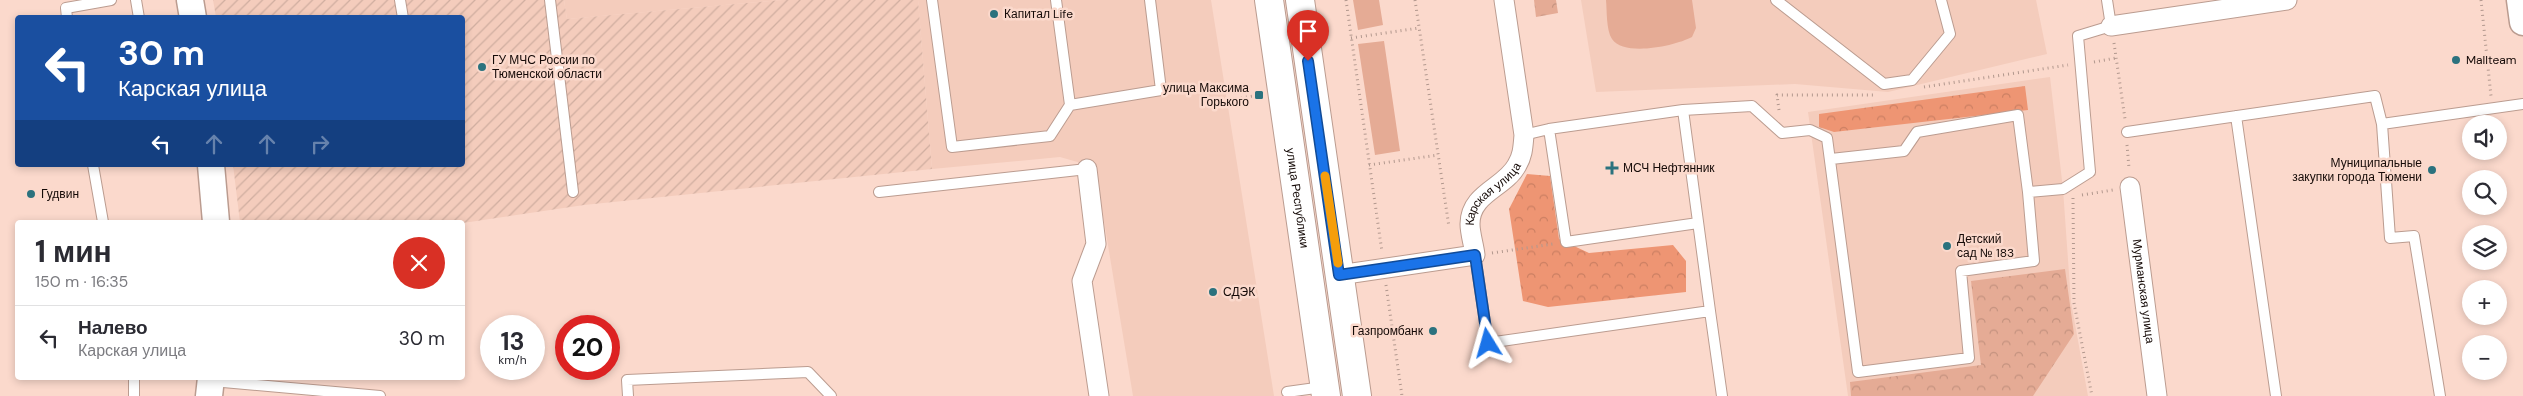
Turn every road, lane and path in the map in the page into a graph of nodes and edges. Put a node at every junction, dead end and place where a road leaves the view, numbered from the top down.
1 (111, 0) edge
2 (136, 0) edge
3 (190, 0) edge
4 (400, 0) edge
5 (550, 0) edge
6 (932, 0) edge
7 (1056, 0) edge
8 (1150, 0) edge
9 (1269, 0) edge
10 (1300, 0) edge
11 (1346, 0) edge
12 (1415, 0) edge
13 (1504, 0) edge
14 (1776, 0) edge
15 (1941, 0) edge
16 (2107, 0) edge
17 (2481, 0) edge
18 (2520, 0) edge
19 (2271, 1) edge
20 (67, 15) edge
21 (138, 15) edge
22 (192, 15) edge
23 (402, 15) edge
24 (2523, 22) edge
25 (2111, 26) junction
26 (1419, 28) junction
27 (1351, 38) junction
28 (2116, 58) junction
29 (2080, 64) junction
30 (1917, 88) dead end
31 (1259, 95) dead end
32 (1777, 95) dead end
33 (1879, 95) dead end
34 (1240, 98) dead end
35 (2523, 104) edge
36 (1070, 105) junction
37 (2493, 109) junction
38 (1683, 110) junction
39 (2236, 116) junction
40 (2382, 124) junction
41 (1549, 129) junction
42 (2127, 132) junction
43 (1524, 135) junction
44 (1438, 155) junction
45 (1831, 159) junction
46 (1369, 165) junction
47 (93, 167) edge
48 (211, 167) edge
49 (1087, 169) joint
50 (2130, 187) junction
51 (573, 192) dead end
52 (879, 192) dead end
53 (2028, 192) junction
54 (103, 220) edge
55 (216, 220) edge
56 (1698, 223) junction
57 (1450, 232) dead end
58 (1566, 242) junction
59 (1475, 255) junction
60 (1384, 269) junction
61 (1339, 275) junction
62 (1710, 311) junction
63 (134, 380) edge
64 (210, 385) edge
65 (1325, 391) edge
66 (1287, 392) dead end
67 (134, 396) edge
68 (380, 396) edge
69 (628, 396) edge
70 (831, 396) edge
71 (1099, 396) edge
72 (1357, 396) edge
73 (1402, 396) edge
74 (1722, 396) edge
75 (2092, 396) edge
76 (2157, 396) edge
77 (2276, 396) edge
78 (2440, 396) edge

1 - 20 lane
2 - 21 lane
3 - 22 street
4 - 23 lane
5 - 51 lane
6 - 36 lane
7 - 36 lane
8 - 36 lane
9 - 65 main road, улица Республики
10 - 61 main road
11 - 27 path
12 - 26 path
13 - 43 street, Карская улица
14 - 15 lane
16 - 25 lane
17 - 37 path
18 - 24 street
19 - 25 street
25 - 28 path
25 - 29 lane
26 - 27 path
26 - 44 path
27 - 46 path
28 - 29 path
28 - 42 path
29 - 30 path
29 - 53 lane
31 - 34 path
32 - 33 path
35 - 37 lane
37 - 40 lane
38 - 41 lane
38 - 45 lane
38 - 56 lane
39 - 40 lane
39 - 42 lane
39 - 77 lane
40 - 78 lane
41 - 43 lane
41 - 58 lane
42 - 50 path
43 - 59 street, Карская улица
44 - 46 path
44 - 57 path
45 - 53 lane
45 - 53 lane
46 - 60 path
47 - 54 lane
48 - 55 street
49 - 52 lane
49 - 71 street
50 - 75 path
50 - 76 street, Мурманская улица
56 - 58 lane
56 - 62 lane
58 - 59 path
59 - 60 street
59 - 62 lane
60 - 61 street
60 - 73 path
61 - 72 main road
62 - 74 lane
63 - 67 lane
64 - 68 lane
65 - 66 lane
69 - 70 lane

